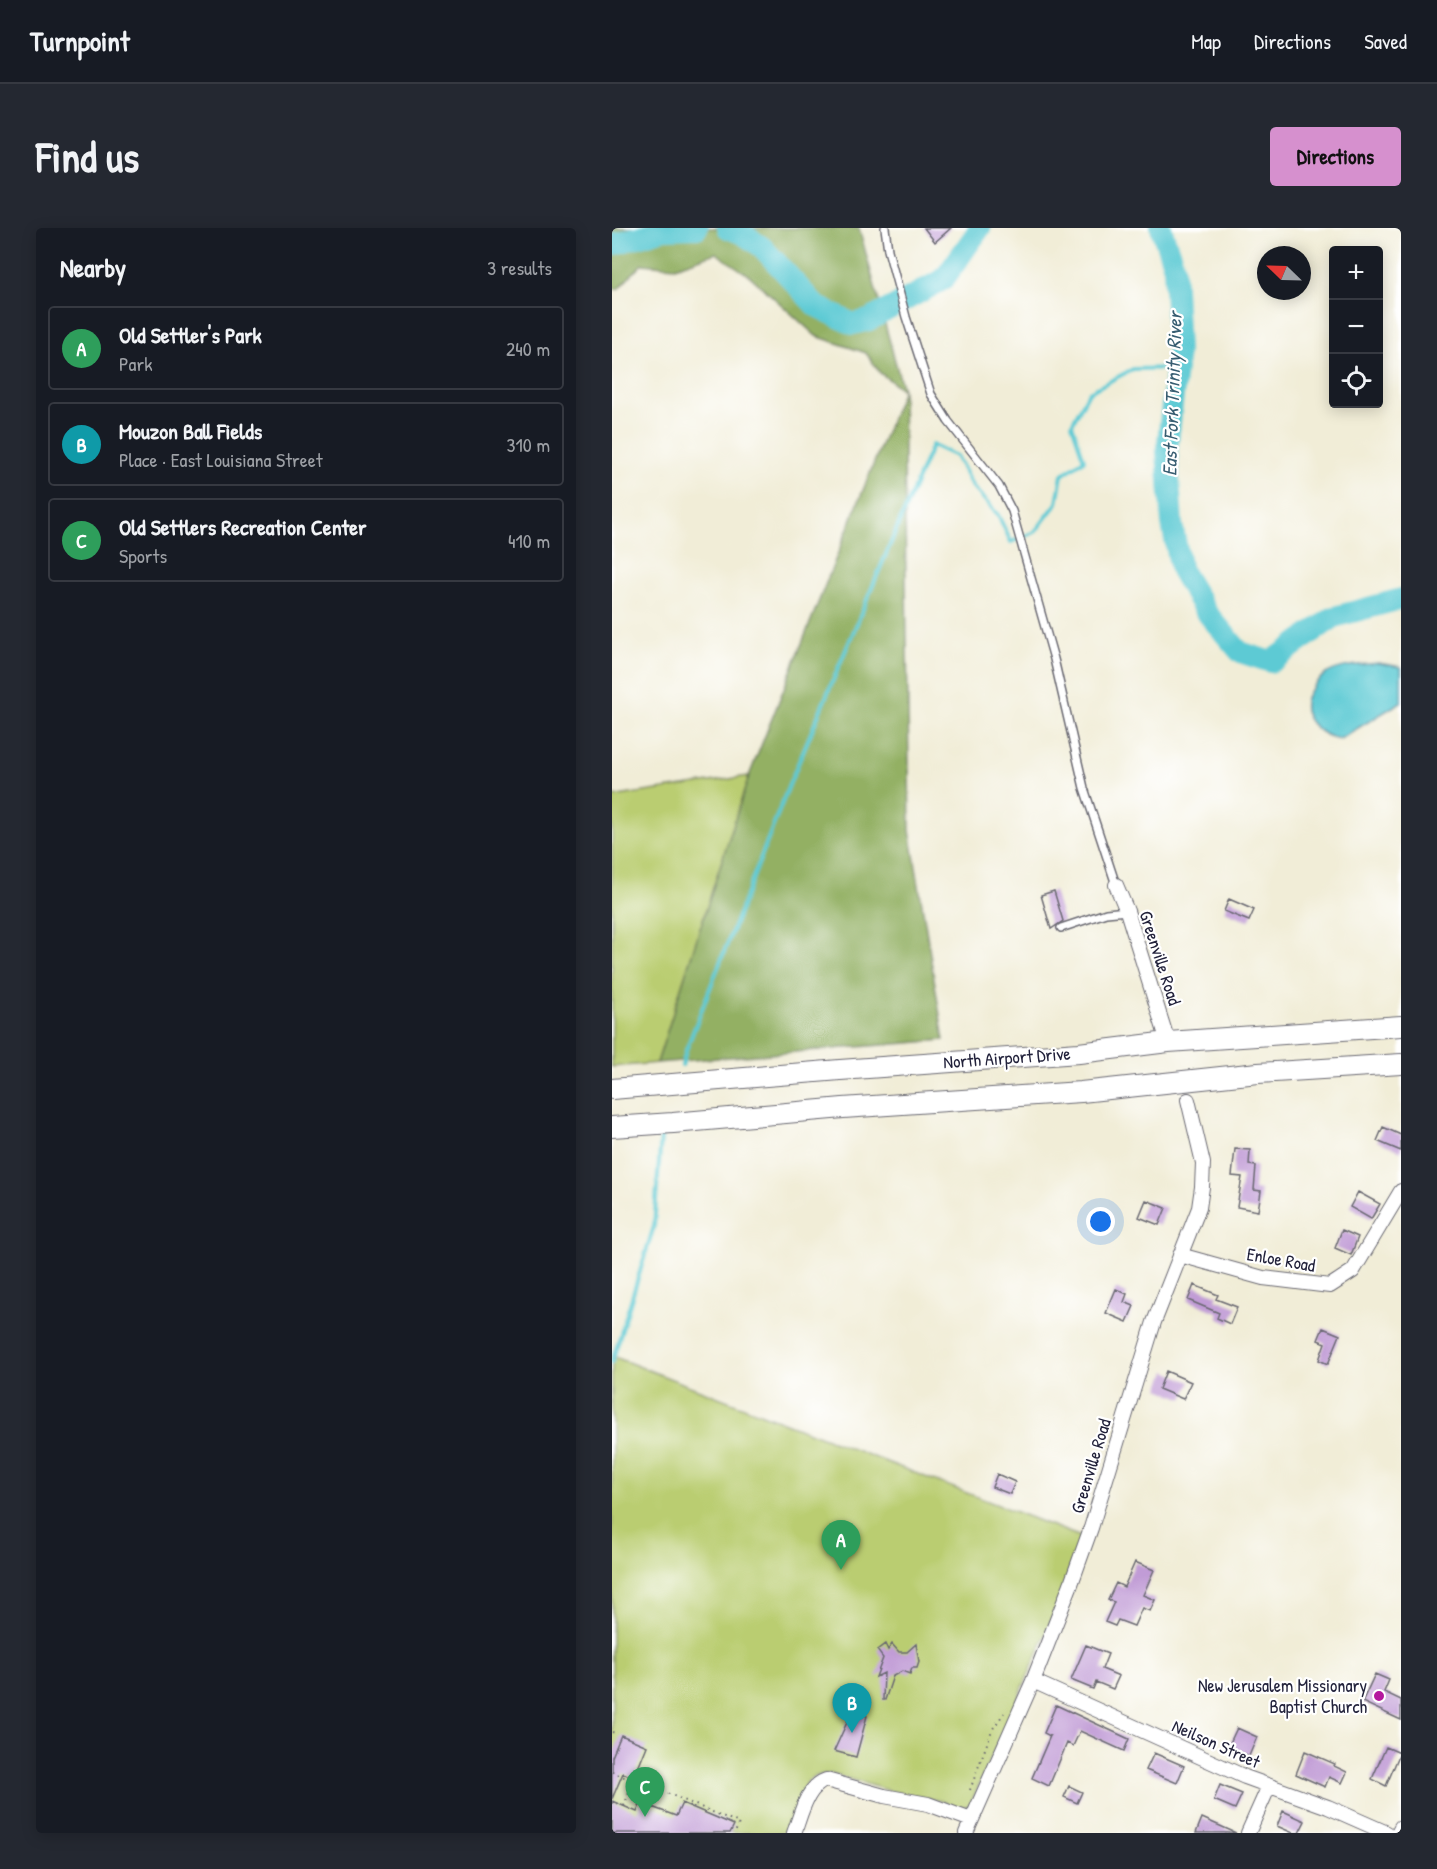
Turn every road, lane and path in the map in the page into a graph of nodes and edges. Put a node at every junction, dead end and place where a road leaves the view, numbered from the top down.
1 (885, 228) edge
2 (1116, 885) joint
3 (1127, 911) junction
4 (1061, 928) dead end
5 (1401, 1026) edge
6 (1168, 1042) junction
7 (1401, 1064) edge
8 (612, 1089) edge
9 (1188, 1100) dead end
10 (612, 1127) edge
11 (1401, 1191) edge
12 (1180, 1255) junction
13 (1033, 1681) junction
14 (1006, 1710) dead end
15 (612, 1772) edge
16 (1269, 1786) junction
17 (630, 1790) junction
18 (968, 1797) dead end
19 (624, 1806) dead end
20 (968, 1827) edge
21 (1401, 1827) edge
22 (735, 1833) edge
23 (794, 1833) edge
24 (1248, 1833) edge
25 (1387, 1833) edge
26 (1398, 1833) edge

1 - 2 lane
2 - 3 street, Greenville Road
3 - 4 lane
3 - 6 street, Greenville Road
5 - 6 main road, North Airport Drive
6 - 8 main road, North Airport Drive
7 - 10 main road
9 - 12 street, Greenville Road
11 - 12 street, Enloe Road
12 - 13 street, Greenville Road
13 - 16 street, Neilson Street
13 - 20 street, Greenville Road
14 - 18 path
15 - 17 path
16 - 24 street
16 - 25 street, Neilson Street
17 - 19 path
17 - 22 path
20 - 23 street
21 - 26 street

